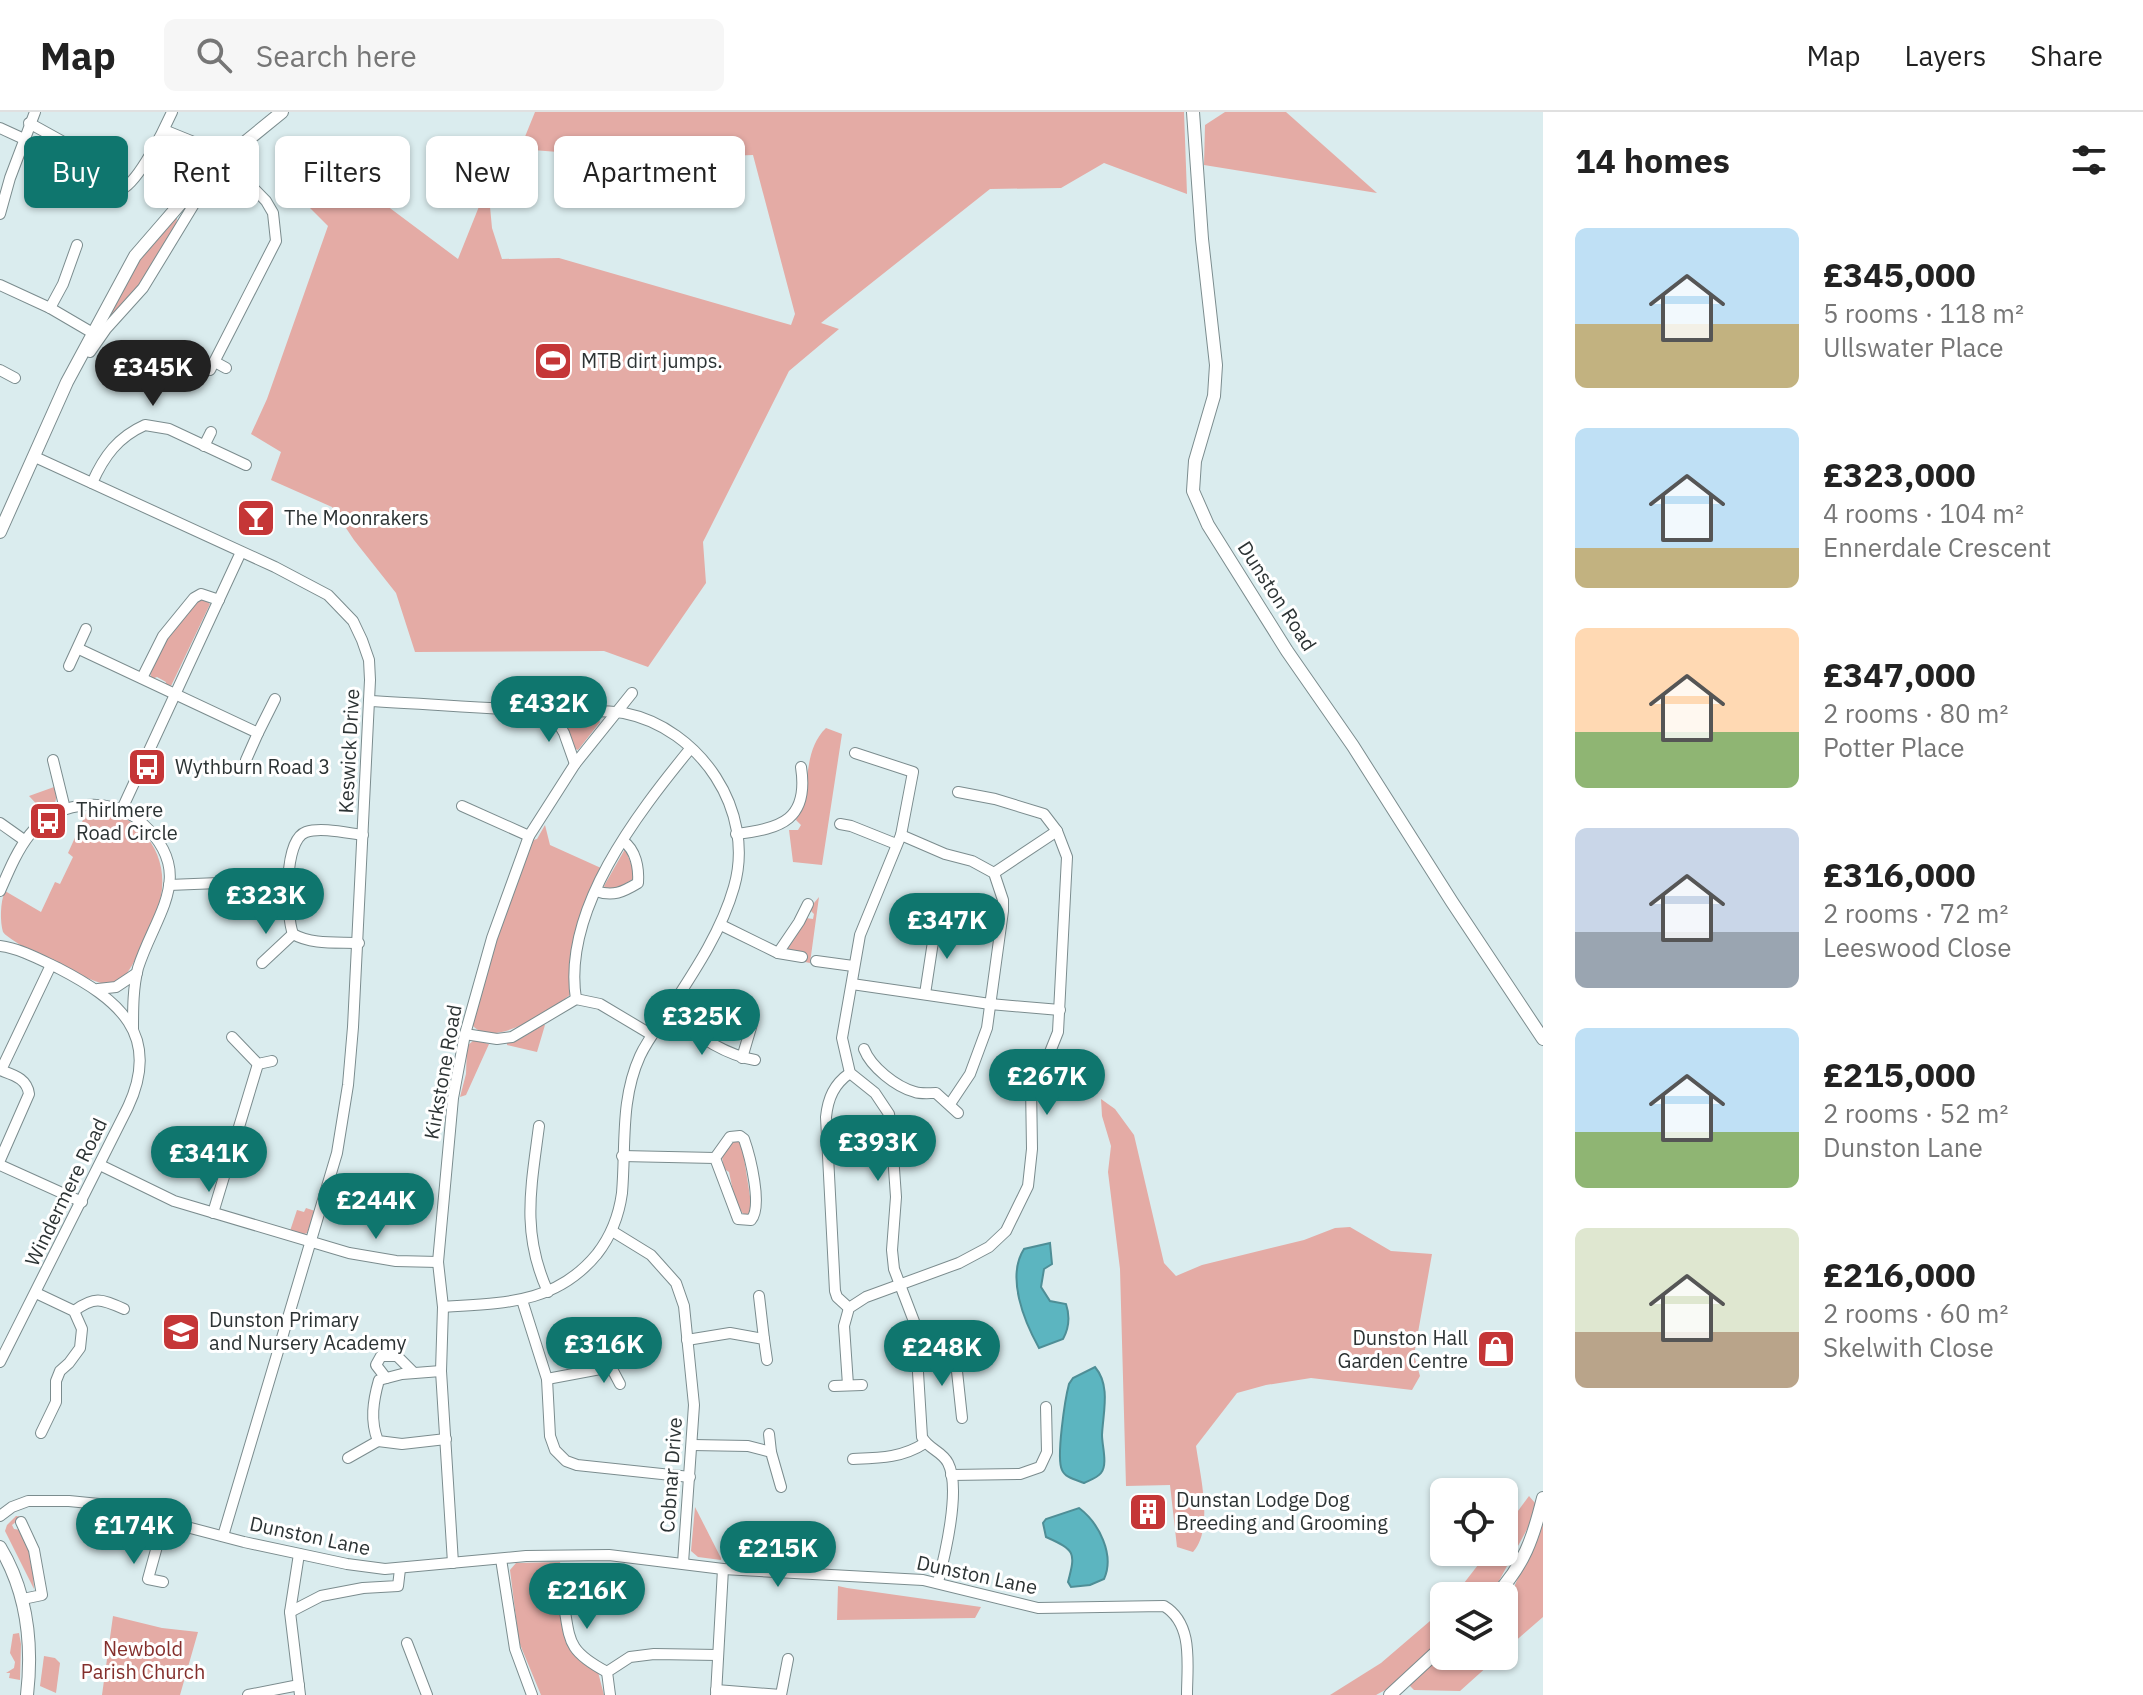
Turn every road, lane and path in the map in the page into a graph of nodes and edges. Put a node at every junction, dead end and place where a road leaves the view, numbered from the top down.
1 (35, 112) edge
2 (172, 112) edge
3 (282, 112) edge
4 (1193, 112) edge
5 (29, 123) junction
6 (0, 128) edge
7 (164, 130) junction
8 (25, 136) edge
9 (46, 136) edge
10 (179, 136) edge
11 (252, 136) edge
12 (24, 139) joint
13 (128, 184) edge
14 (259, 194) edge
15 (1, 208) edge
16 (176, 208) edge
17 (192, 208) edge
18 (77, 245) dead end
19 (0, 285) edge
20 (50, 308) junction
21 (91, 332) junction
22 (90, 352) dead end
23 (226, 368) dead end
24 (0, 370) edge
25 (15, 378) dead end
26 (211, 432) dead end
27 (204, 446) junction
28 (35, 457) junction
29 (246, 465) dead end
30 (92, 483) junction
31 (4, 516) edge
32 (0, 532) edge
33 (241, 552) junction
34 (219, 600) junction
35 (86, 629) dead end
36 (79, 649) junction
37 (69, 666) dead end
38 (142, 678) junction
39 (632, 693) dead end
40 (175, 694) junction
41 (275, 699) dead end
42 (369, 701) junction
43 (551, 711) junction
44 (615, 712) junction
45 (258, 733) junction
46 (690, 749) junction
47 (855, 753) dead end
48 (53, 760) dead end
49 (246, 760) dead end
50 (575, 764) junction
51 (801, 767) dead end
52 (958, 792) dead end
53 (462, 806) dead end
54 (65, 809) junction
55 (122, 809) junction
56 (0, 823) edge
57 (840, 824) dead end
58 (1057, 831) junction
59 (736, 834) junction
60 (363, 835) junction
61 (529, 836) junction
62 (24, 840) junction
63 (898, 840) junction
64 (623, 841) junction
65 (994, 873) junction
66 (290, 880) junction
67 (169, 885) junction
68 (0, 891) edge
69 (596, 891) junction
70 (808, 904) dead end
71 (936, 922) dead end
72 (721, 925) junction
73 (0, 933) edge
74 (293, 934) junction
75 (359, 943) junction
76 (4, 946) edge
77 (778, 953) junction
78 (802, 957) dead end
79 (816, 961) dead end
80 (262, 963) dead end
81 (51, 965) junction
82 (853, 966) junction
83 (137, 973) junction
84 (852, 984) junction
85 (98, 989) junction
86 (925, 994) junction
87 (576, 999) junction
88 (990, 1004) junction
89 (1060, 1010) junction
90 (667, 1013) junction
91 (752, 1024) dead end
92 (133, 1031) junction
93 (465, 1034) junction
94 (652, 1035) junction
95 (232, 1037) dead end
96 (1543, 1039) edge
97 (864, 1049) dead end
98 (742, 1058) junction
99 (755, 1060) dead end
100 (272, 1061) dead end
101 (258, 1064) junction
102 (1, 1070) edge
103 (850, 1073) junction
104 (950, 1104) junction
105 (958, 1113) dead end
106 (539, 1126) dead end
107 (622, 1156) junction
108 (715, 1158) junction
109 (0, 1162) edge
110 (100, 1165) junction
111 (534, 1165) junction
112 (546, 1166) dead end
113 (82, 1202) junction
114 (213, 1213) junction
115 (612, 1231) junction
116 (311, 1241) junction
117 (438, 1262) junction
118 (899, 1285) junction
119 (548, 1292) junction
120 (36, 1293) junction
121 (759, 1296) dead end
122 (522, 1300) junction
123 (120, 1304) dead end
124 (443, 1307) junction
125 (849, 1308) junction
126 (74, 1311) junction
127 (764, 1339) junction
128 (687, 1340) junction
129 (617, 1343) dead end
130 (1, 1356) edge
131 (767, 1360) dead end
132 (918, 1363) junction
133 (611, 1367) junction
134 (441, 1371) junction
135 (414, 1373) junction
136 (386, 1378) junction
137 (547, 1379) junction
138 (620, 1384) dead end
139 (848, 1385) junction
140 (862, 1385) dead end
141 (834, 1386) dead end
142 (1042, 1414) dead end
143 (962, 1418) dead end
144 (41, 1433) dead end
145 (769, 1434) dead end
146 (446, 1439) junction
147 (378, 1441) junction
148 (925, 1443) junction
149 (693, 1445) junction
150 (771, 1452) junction
151 (348, 1458) dead end
152 (853, 1459) dead end
153 (951, 1475) junction
154 (690, 1477) junction
155 (781, 1487) dead end
156 (1543, 1498) edge
157 (0, 1516) edge
158 (164, 1521) junction
159 (21, 1522) dead end
160 (223, 1536) junction
161 (0, 1547) edge
162 (299, 1554) junction
163 (501, 1559) junction
164 (453, 1563) junction
165 (683, 1563) junction
166 (400, 1569) junction
167 (723, 1569) junction
168 (163, 1582) dead end
169 (938, 1582) junction
170 (1508, 1582) edge
171 (562, 1595) dead end
172 (23, 1599) junction
173 (290, 1612) junction
174 (407, 1643) dead end
175 (718, 1655) junction
176 (788, 1659) dead end
177 (1430, 1659) edge
178 (607, 1672) junction
179 (300, 1690) edge
180 (716, 1693) edge
181 (1397, 1693) edge
182 (27, 1695) edge
183 (248, 1695) edge
184 (427, 1695) edge
185 (532, 1695) edge
186 (610, 1695) edge
187 (781, 1695) edge
188 (1187, 1695) edge

1 - 5 street
2 - 7 street
3 - 11 main road
4 - 96 main road, Dunston Road
5 - 8 street
5 - 9 street
6 - 12 street
7 - 10 street
7 - 13 street
12 - 15 street
14 - 23 street
16 - 21 main road
17 - 22 street
18 - 20 street
19 - 20 street
20 - 21 street
21 - 28 main road
24 - 25 street
26 - 27 street
27 - 29 street
27 - 30 street
28 - 30 street, Keswick Drive
28 - 31 main road
30 - 33 street, Keswick Drive
31 - 32 main road
33 - 34 street
33 - 42 street, Keswick Drive
34 - 38 street
34 - 40 street
35 - 36 street
36 - 37 street
36 - 38 street
38 - 40 street
39 - 44 street, Kirkstone Road
40 - 45 street
40 - 55 street
41 - 45 street
42 - 43 street
42 - 60 street, Keswick Drive
43 - 44 street
43 - 50 street
44 - 46 street
44 - 50 street, Kirkstone Road
45 - 49 street
46 - 59 street
46 - 64 street
47 - 63 street
48 - 54 street
50 - 61 street, Kirkstone Road
51 - 59 street
52 - 58 street
53 - 61 street
54 - 55 street
54 - 62 street
55 - 67 street, Windermere Road
56 - 62 street
57 - 63 street
58 - 65 street
58 - 89 street
59 - 72 street
60 - 66 street
60 - 75 street, Keswick Drive
61 - 93 street, Kirkstone Road
62 - 68 street
63 - 65 street
63 - 82 street
64 - 69 street
64 - 69 street
65 - 88 street
66 - 67 street
66 - 74 street
67 - 83 street, Windermere Road
69 - 87 street
70 - 77 street
71 - 86 street
72 - 77 street
72 - 90 street
73 - 76 street
74 - 75 street
74 - 80 street
75 - 116 street, Keswick Drive
76 - 81 street, Windermere Road
77 - 78 street
79 - 82 street
81 - 85 street, Windermere Road
81 - 102 street
82 - 84 street
83 - 85 street
83 - 92 street, Windermere Road
84 - 86 street
84 - 103 street
85 - 92 street, Windermere Road
86 - 88 street
87 - 93 street
87 - 94 street
88 - 89 street
88 - 104 street
89 - 118 street
90 - 94 street
90 - 98 street
91 - 98 street
92 - 110 street, Windermere Road
93 - 117 street, Kirkstone Road
94 - 107 street
95 - 101 street
97 - 104 street
98 - 99 street
100 - 101 street
101 - 114 street
102 - 109 street
103 - 118 street
103 - 125 street
104 - 105 street
106 - 111 street
107 - 108 street
107 - 115 street
108 - 108 street
109 - 113 street
110 - 113 street, Windermere Road
110 - 114 street
111 - 112 street
111 - 119 street
113 - 120 street, Windermere Road
114 - 116 street
115 - 119 street
115 - 128 street, Cobnar Drive
116 - 117 street
116 - 160 street, Keswick Drive
117 - 124 street, Kirkstone Road
118 - 125 street
118 - 132 street
119 - 122 street
120 - 126 street
120 - 130 street, Windermere Road
121 - 127 street
122 - 124 street
122 - 137 street
123 - 126 street
124 - 134 street, Kirkstone Road
125 - 139 street
126 - 144 street
127 - 128 street
127 - 131 street
128 - 149 street, Cobnar Drive
129 - 133 street
132 - 143 street
132 - 148 street
133 - 137 street
133 - 138 street
134 - 135 street
134 - 146 street, Kirkstone Road
135 - 136 street
135 - 136 street
136 - 147 street
137 - 154 street
139 - 140 street
139 - 141 street
142 - 153 street
145 - 150 street
146 - 147 street
146 - 164 street, Kirkstone Road
147 - 151 street
148 - 152 street
148 - 153 street
149 - 150 street
149 - 154 street, Cobnar Drive
150 - 155 street
153 - 169 street
154 - 165 street, Cobnar Drive
156 - 170 main road
157 - 158 street, Dunston Lane
158 - 160 street, Dunston Lane
158 - 168 street
159 - 172 street
160 - 162 street, Dunston Lane
161 - 172 main road
162 - 166 street, Dunston Lane
162 - 173 street
163 - 164 street, Dunston Lane
163 - 165 street, Dunston Lane
163 - 185 street
164 - 166 street, Dunston Lane
165 - 167 street, Dunston Lane
166 - 173 street
167 - 169 street, Dunston Lane
167 - 175 street
169 - 188 street, Dunston Lane
171 - 178 street
172 - 182 main road
173 - 179 street
174 - 184 street
175 - 178 street
175 - 180 street
176 - 187 street
177 - 181 main road
178 - 186 street
179 - 183 street
180 - 187 street

